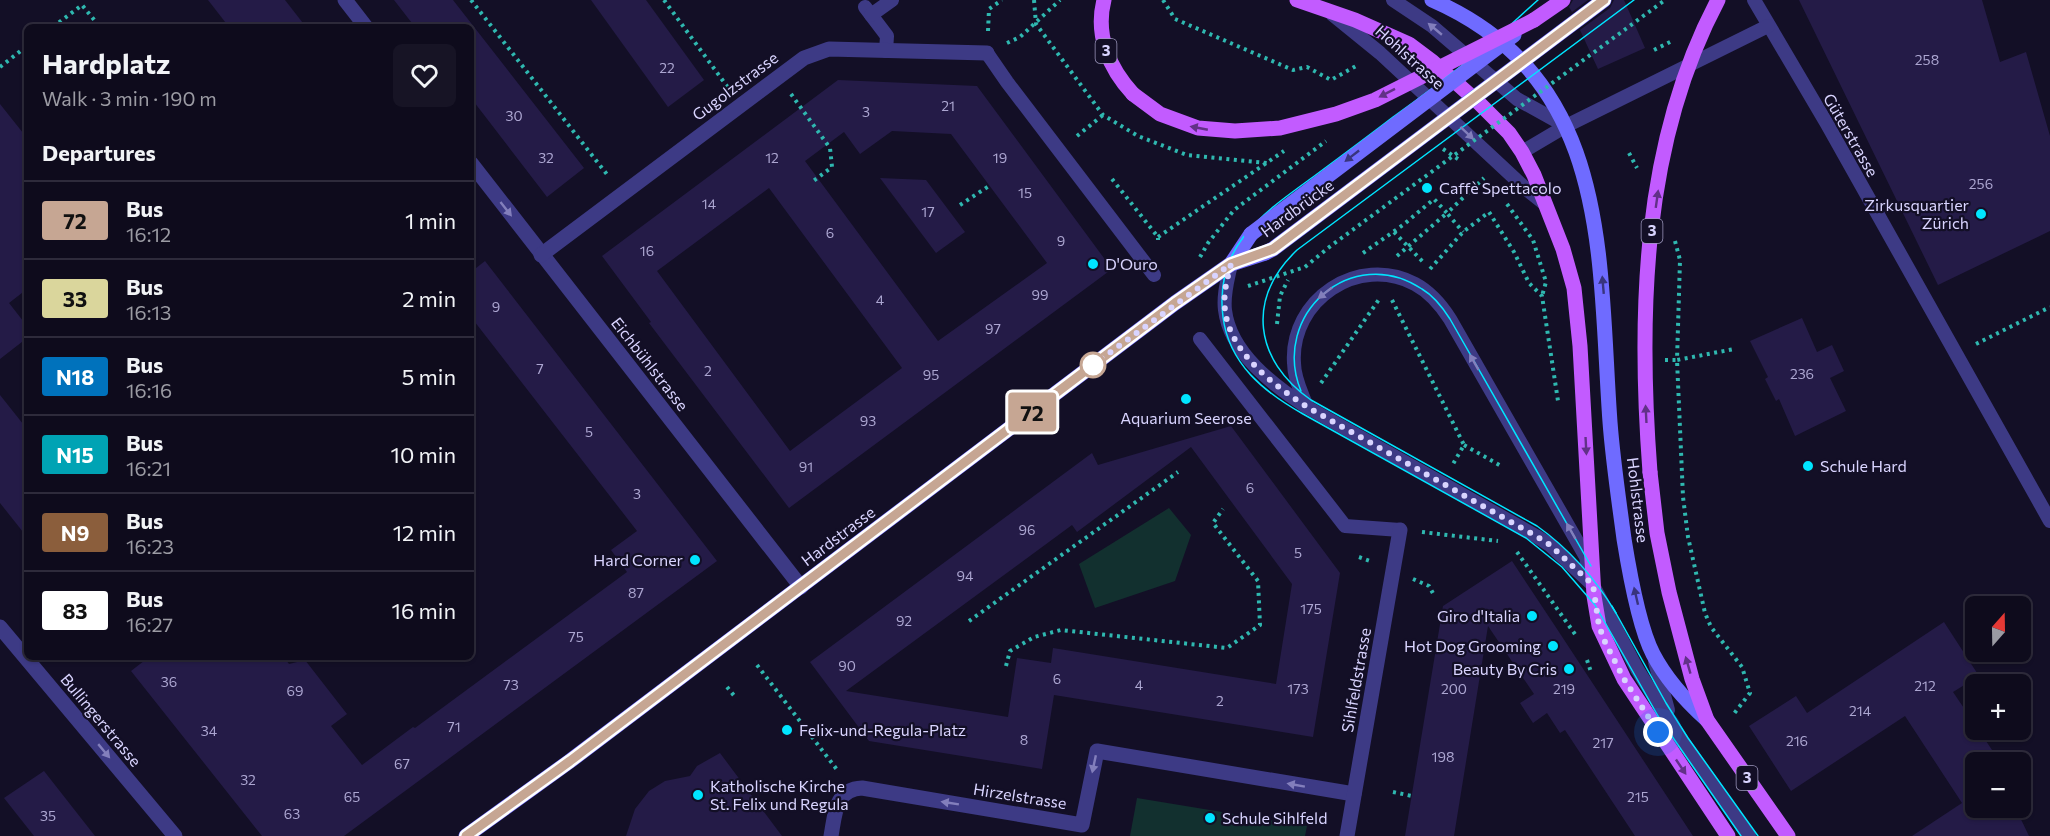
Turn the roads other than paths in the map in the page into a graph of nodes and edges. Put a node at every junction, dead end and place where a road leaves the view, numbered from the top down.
1 (345, 0) edge
2 (892, 0) edge
3 (1104, 0) edge
4 (1297, 0) edge
5 (1393, 0) edge
6 (1432, 0) edge
7 (1563, 0) edge
8 (1604, 0) edge
9 (1718, 0) edge
10 (1754, 0) edge
11 (1328, 11) junction
12 (1534, 20) junction
13 (364, 24) edge
14 (1768, 26) junction
15 (886, 51) junction
16 (987, 52) joint
17 (1566, 126) junction
18 (1522, 152) junction
19 (474, 167) edge
20 (1545, 204) junction
21 (542, 255) junction
22 (1231, 264) junction
23 (1154, 275) road end
24 (1200, 339) dead end
25 (1307, 407) junction
26 (2050, 521) edge
27 (1400, 530) joint
28 (1593, 585) junction
29 (801, 587) junction
30 (0, 627) edge
31 (1652, 653) junction
32 (24, 655) edge
33 (28, 660) edge
34 (1707, 720) junction
35 (1672, 726) junction
36 (1354, 794) junction
37 (175, 836) edge
38 (466, 836) edge
39 (831, 836) edge
40 (1347, 836) edge
41 (1728, 836) edge
42 (1749, 836) edge
43 (1788, 836) edge

1 - 13 street
2 - 15 lane
12 -> 3 main road, Hardbrücke / 3, bridge
4 - 11 main road, Hohlstrasse
17 -> 5 lane, Hohlstrasse
6 - 17 main road, Hohlstrasse
7 - 12 main road, Hardbrücke / 3
8 - 22 main road, Hardbrücke, bridge
34 -> 9 main road, 3, bridge
10 - 14 lane, Güterstrasse
11 - 18 main road, Hohlstrasse
11 -> 20 lane, Hohlstrasse
12 -> 22 main road, Hardbrücke, bridge
14 - 17 lane
14 - 26 lane, Güterstrasse
15 - 16 street, Gugolzstrasse
15 - 21 street, Gugolzstrasse
16 - 23 lane
17 - 18 lane
31 -> 17 main road, Hohlstrasse
18 - 20 main road, Hohlstrasse
19 -> 21 street, Eichbühlstrasse
20 -> 28 main road, Hohlstrasse
21 - 29 street, Eichbühlstrasse
22 - 25 lane
22 - 29 main road, Hardstrasse
24 - 27 lane
25 - 28 lane
28 -> 25 lane
27 - 36 street, Sihlfeldstrasse
28 - 35 lane, Hohlstrasse
28 -> 41 main road, Hohlstrasse
29 - 38 main road, Hardstrasse
30 -> 32 street, Bullingerstrasse
31 - 34 main road, Hohlstrasse
31 - 35 lane
33 -> 37 street, Bullingerstrasse
34 - 43 main road, Hohlstrasse / 3
35 - 42 lane, Hohlstrasse
36 -> 39 street, Hirzelstrasse
36 - 40 street, Sihlfeldstrasse

